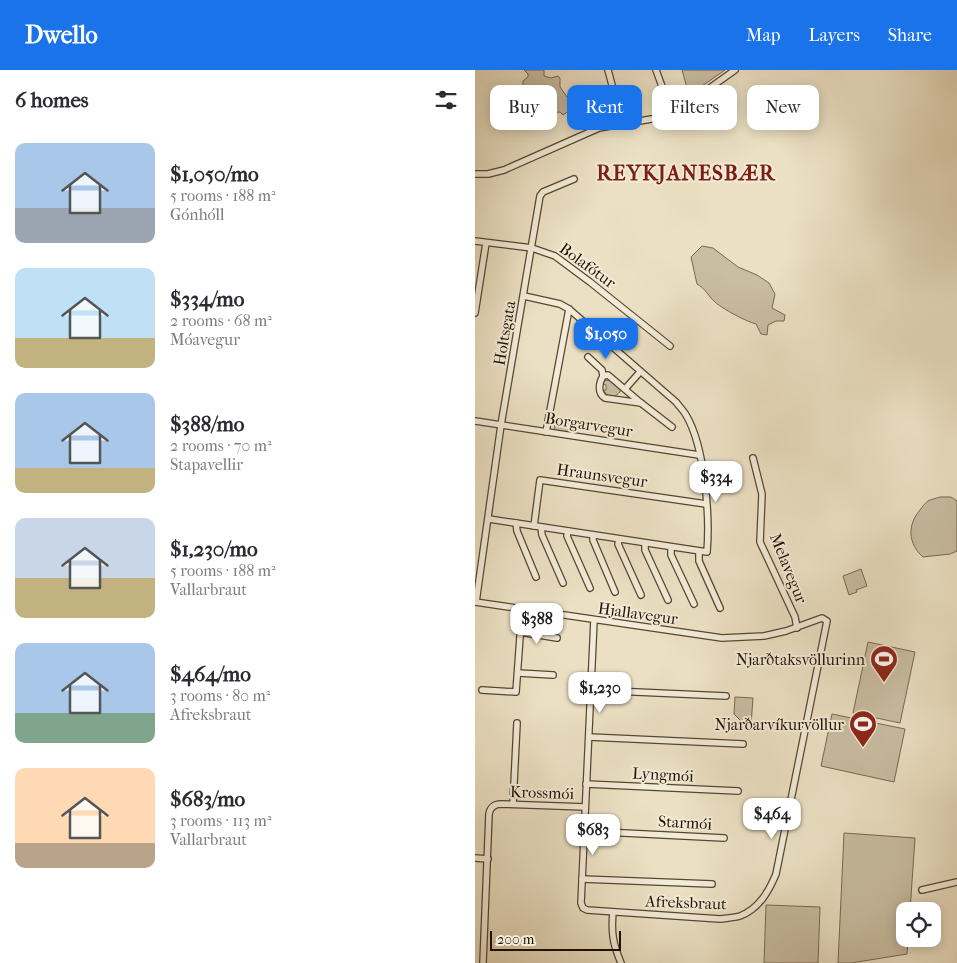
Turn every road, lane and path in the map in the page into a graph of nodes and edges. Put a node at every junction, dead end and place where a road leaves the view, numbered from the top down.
1 (608, 70) edge
2 (656, 70) edge
3 (735, 70) edge
4 (612, 85) edge
5 (661, 85) edge
6 (714, 85) edge
7 (652, 120) edge
8 (475, 174) edge
9 (574, 179) dead end
10 (475, 241) edge
11 (486, 243) junction
12 (532, 248) junction
13 (524, 296) junction
14 (569, 310) junction
15 (475, 313) edge
16 (670, 346) dead end
17 (588, 357) dead end
18 (640, 372) junction
19 (603, 376) junction
20 (625, 389) junction
21 (641, 403) junction
22 (475, 421) edge
23 (501, 425) junction
24 (672, 427) dead end
25 (546, 432) junction
26 (699, 455) junction
27 (753, 458) dead end
28 (706, 504) junction
29 (489, 519) junction
30 (516, 523) junction
31 (534, 526) junction
32 (541, 527) junction
33 (568, 532) junction
34 (593, 536) junction
35 (619, 540) junction
36 (645, 544) junction
37 (671, 548) junction
38 (699, 552) junction
39 (536, 577) dead end
40 (563, 584) dead end
41 (590, 588) dead end
42 (615, 592) dead end
43 (641, 595) dead end
44 (668, 600) dead end
45 (476, 602) edge
46 (695, 604) dead end
47 (721, 608) dead end
48 (522, 609) junction
49 (594, 620) junction
50 (797, 628) junction
51 (521, 632) junction
52 (557, 638) dead end
53 (518, 673) junction
54 (553, 674) dead end
55 (482, 690) dead end
56 (591, 690) junction
57 (726, 696) dead end
58 (517, 723) dead end
59 (589, 737) junction
60 (743, 744) dead end
61 (586, 784) junction
62 (738, 791) dead end
63 (513, 804) junction
64 (585, 807) junction
65 (584, 831) junction
66 (724, 838) dead end
67 (475, 858) edge
68 (488, 859) junction
69 (582, 879) junction
70 (957, 882) edge
71 (712, 884) dead end
72 (922, 890) dead end
73 (613, 912) junction
74 (483, 963) edge
75 (621, 963) edge

1 - 4 street
2 - 5 street
3 - 6 street
7 - 8 street
9 - 12 street, Holtsgata
10 - 11 street, Bolafótur
11 - 12 street, Bolafótur
11 - 15 street
12 - 13 street, Holtsgata
12 - 16 street, Bolafótur
13 - 14 street
13 - 23 street, Holtsgata
14 - 18 street
14 - 25 street
17 - 19 street
18 - 20 street
18 - 26 street
19 - 20 street
19 - 21 street
20 - 21 street
21 - 24 street
22 - 23 street, Borgarvegur
23 - 25 street, Borgarvegur
23 - 29 street, Holtsgata
25 - 26 street, Borgarvegur
26 - 28 street
27 - 50 street, Melavegur
28 - 31 street, Hraunsvegur
28 - 38 street
29 - 30 street
29 - 45 street, Holtsgata
30 - 31 street
30 - 39 street
31 - 32 street
32 - 33 street
32 - 40 street
33 - 34 street
33 - 41 street
34 - 35 street
34 - 42 street
35 - 36 street
35 - 43 street
36 - 37 street
36 - 44 street
37 - 38 street
37 - 46 street
38 - 47 street
45 - 48 street, Hjallavegur
48 - 49 street, Hjallavegur
48 - 51 street
49 - 50 street, Hjallavegur
49 - 56 street
50 - 73 street, Afreksbraut
51 - 52 street
51 - 53 street
53 - 54 street
53 - 55 street
56 - 57 street
56 - 59 street
58 - 63 street
59 - 60 street
59 - 61 street
61 - 62 street, Lyngmói
61 - 64 street
63 - 64 street, Krossmói
63 - 68 street, Krossmói
64 - 65 street
65 - 66 street, Starmói
65 - 69 street
67 - 68 street
68 - 74 street, Krossmói
69 - 71 street
69 - 73 street, Afreksbraut
70 - 72 street
73 - 75 street

